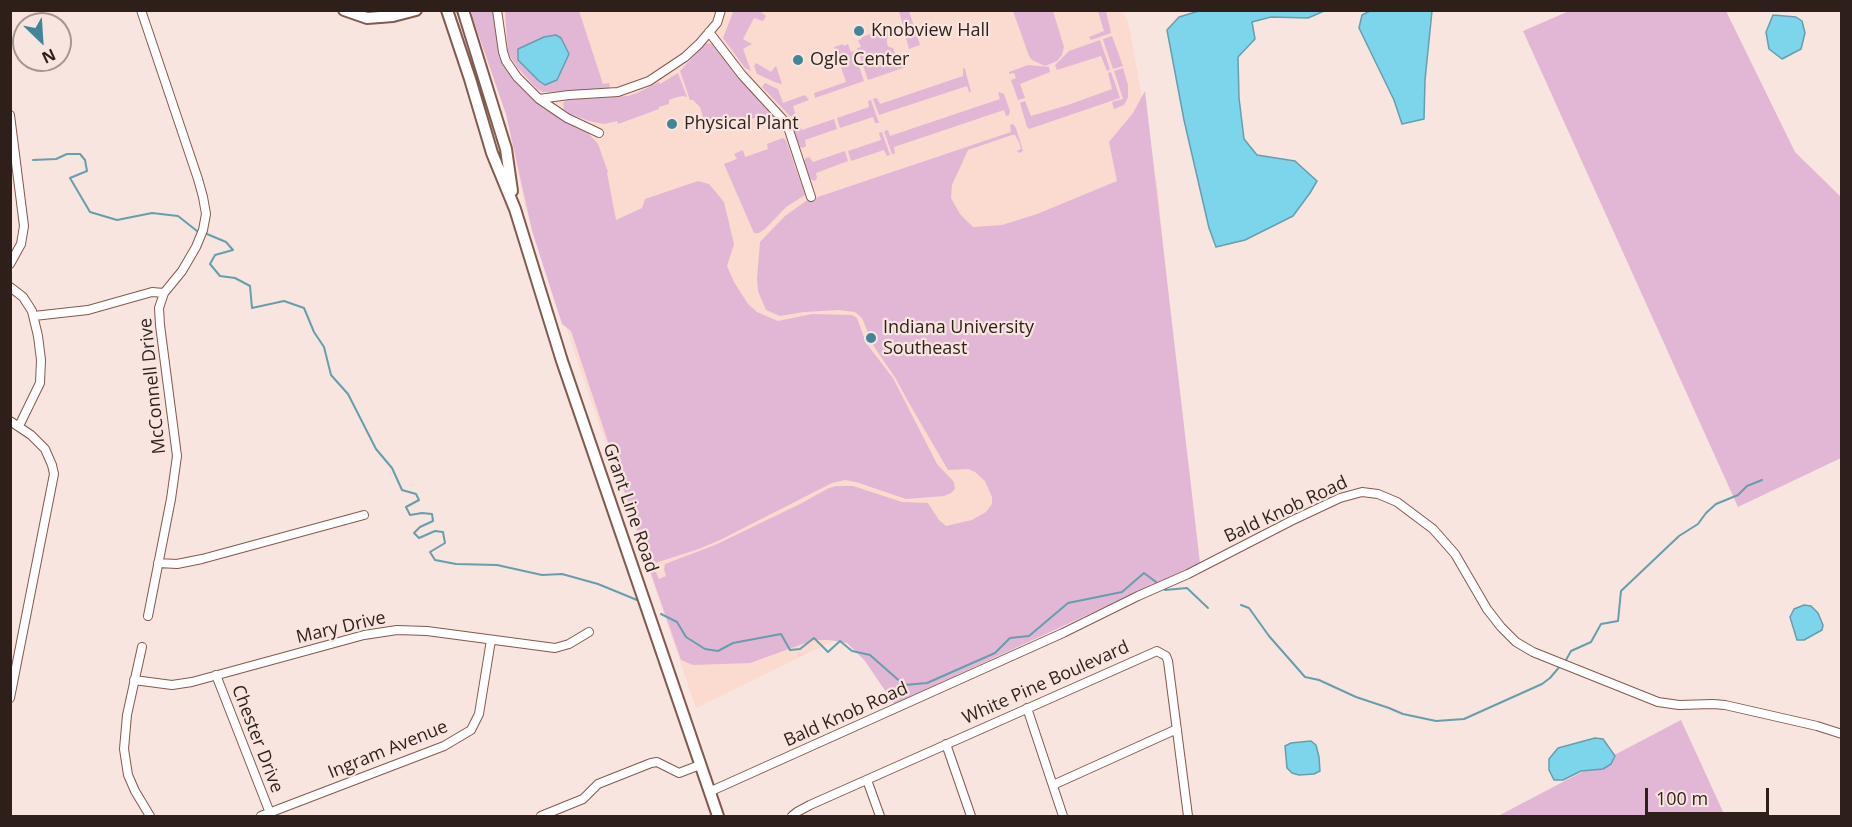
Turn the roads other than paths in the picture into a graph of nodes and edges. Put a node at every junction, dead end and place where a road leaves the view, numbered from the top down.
1 (141, 10) edge
2 (344, 10) edge
3 (416, 10) edge
4 (447, 10) edge
5 (463, 10) edge
6 (497, 10) edge
7 (721, 10) edge
8 (709, 32) junction
9 (539, 99) junction
10 (10, 115) edge
11 (599, 133) dead end
12 (811, 197) dead end
13 (515, 209) junction
14 (10, 264) edge
15 (10, 287) edge
16 (164, 293) junction
17 (34, 316) junction
18 (10, 421) edge
19 (19, 426) junction
20 (364, 515) dead end
21 (158, 563) junction
22 (148, 616) dead end
23 (589, 632) dead end
24 (491, 640) junction
25 (142, 647) dead end
26 (216, 675) junction
27 (134, 680) junction
28 (10, 698) edge
29 (1027, 708) junction
30 (1177, 729) junction
31 (1842, 734) edge
32 (946, 744) junction
33 (700, 765) junction
34 (867, 780) junction
35 (1053, 785) junction
36 (710, 792) junction
37 (266, 815) edge
38 (150, 816) edge
39 (541, 816) edge
40 (718, 816) edge
41 (792, 816) edge
42 (880, 816) edge
43 (970, 816) edge
44 (1063, 816) edge
45 (1188, 816) edge

1 - 16 street, McConnell Drive
2 - 3 main road
4 - 13 main road, Grant Line Road
5 - 13 main road, Grant Line Road
6 - 9 street
7 - 8 street
8 - 9 street
8 - 12 street
9 - 11 street
10 - 14 street
13 - 33 main road, Grant Line Road
15 - 17 street
16 - 17 street
16 - 21 street, McConnell Drive
17 - 19 street
18 - 19 street
19 - 28 street
20 - 21 street
21 - 22 street, McConnell Drive
23 - 24 street, Mary Drive
24 - 26 street, Mary Drive
24 - 37 street, Ingram Avenue
25 - 27 street
26 - 27 street, Mary Drive
26 - 37 street, Chester Drive
27 - 38 street
29 - 30 street, White Pine Boulevard
29 - 32 street, White Pine Boulevard
29 - 35 street
30 - 35 street
30 - 45 street, White Pine Boulevard
31 - 36 street, Bald Knob Road
32 - 34 street, White Pine Boulevard
32 - 43 street
33 - 36 main road, Grant Line Road
33 - 39 street
34 - 41 street, White Pine Boulevard
34 - 42 street
35 - 44 street
36 - 40 main road, Grant Line Road

